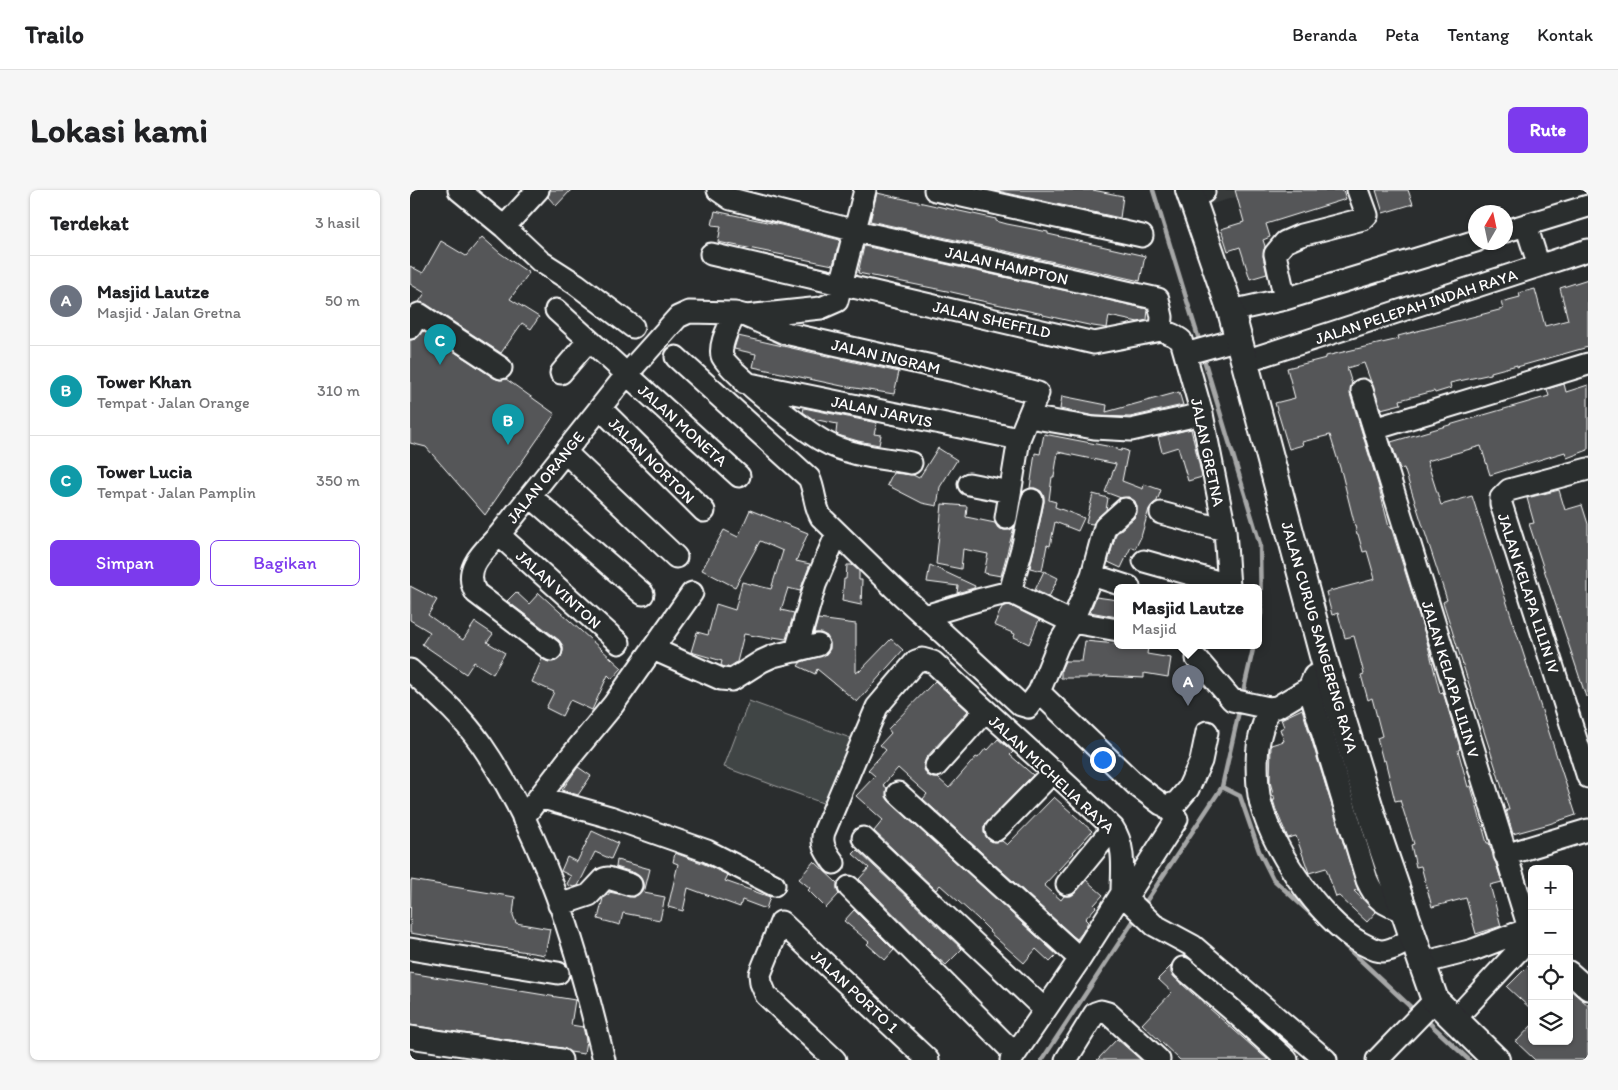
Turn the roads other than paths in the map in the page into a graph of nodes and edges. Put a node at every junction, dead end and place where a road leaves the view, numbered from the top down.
1 (459, 190) edge
2 (538, 190) edge
3 (718, 190) edge
4 (865, 190) edge
5 (935, 190) edge
6 (1358, 190) edge
7 (1199, 191) edge
8 (1588, 206) edge
9 (1526, 225) junction
10 (504, 227) junction
11 (1513, 230) edge
12 (856, 231) junction
13 (1142, 236) dead end
14 (1468, 243) edge
15 (1588, 250) edge
16 (711, 254) dead end
17 (1540, 266) junction
18 (842, 284) junction
19 (1285, 299) junction
20 (556, 310) dead end
21 (1231, 311) junction
22 (740, 314) junction
23 (634, 327) dead end
24 (410, 328) edge
25 (1152, 332) junction
26 (589, 340) junction
27 (1238, 347) junction
28 (1192, 352) junction
29 (676, 357) dead end
30 (1588, 364) edge
31 (501, 368) dead end
32 (632, 369) junction
33 (561, 373) dead end
34 (745, 383) junction
35 (1362, 390) dead end
36 (600, 408) junction
37 (1202, 414) junction
38 (1029, 418) junction
39 (1374, 429) junction
40 (1020, 438) junction
41 (565, 452) junction
42 (911, 463) dead end
43 (1588, 469) edge
44 (739, 476) dead end
45 (970, 484) dead end
46 (1010, 492) junction
47 (530, 496) junction
48 (1032, 500) dead end
49 (1125, 508) dead end
50 (704, 511) dead end
51 (1161, 513) dead end
52 (1006, 518) dead end
53 (1225, 530) junction
54 (837, 533) junction
55 (499, 535) junction
56 (676, 557) dead end
57 (1144, 560) dead end
58 (1092, 575) junction
59 (1120, 584) edge
60 (1222, 584) edge
61 (1229, 584) edge
62 (1010, 592) junction
63 (692, 593) dead end
64 (643, 594) dead end
65 (925, 616) junction
66 (1072, 622) junction
67 (1114, 629) edge
68 (619, 643) dead end
69 (818, 645) dead end
70 (653, 649) junction
71 (551, 650) dead end
72 (796, 651) junction
73 (1197, 659) dead end
74 (1325, 663) junction
75 (410, 670) edge
76 (1308, 688) junction
77 (1039, 692) junction
78 (1262, 707) junction
79 (985, 711) junction
80 (1207, 732) dead end
81 (936, 766) dead end
82 (1054, 771) junction
83 (1588, 777) edge
84 (898, 793) dead end
85 (539, 797) junction
86 (1166, 806) junction
87 (523, 818) junction
88 (1113, 828) junction
89 (996, 830) dead end
90 (1588, 830) edge
91 (863, 838) dead end
92 (1505, 855) junction
93 (834, 863) dead end
94 (631, 884) dead end
95 (1067, 884) dead end
96 (774, 886) dead end
97 (849, 887) dead end
98 (1126, 897) junction
99 (559, 904) junction
100 (1405, 912) junction
101 (1528, 929) edge
102 (1528, 936) edge
103 (1528, 937) edge
104 (1414, 938) junction
105 (410, 949) edge
106 (1080, 959) junction
107 (1422, 963) junction
108 (1183, 968) dead end
109 (558, 973) dead end
110 (1573, 976) edge
111 (1588, 989) edge
112 (1432, 1004) junction
113 (1045, 1010) junction
114 (1454, 1020) junction
115 (410, 1037) edge
116 (825, 1056) edge
117 (1013, 1057) edge
118 (1379, 1059) edge
119 (562, 1060) edge
120 (604, 1060) edge
121 (928, 1060) edge
122 (1066, 1060) edge
123 (1159, 1060) edge
124 (1287, 1060) edge
125 (1326, 1060) edge
126 (1496, 1060) edge

1 - 10 street
2 - 10 street
3 - 12 street, JALAN HAMPTON
4 - 12 street
5 - 13 street
6 - 19 street
7 - 21 main road, JALAN CURUG SANGERENG RAYA
8 - 9 street
9 - 11 street
9 - 17 street
10 - 23 street
12 - 18 street
12 - 25 street, JALAN HAMPTON
14 - 19 street
15 - 17 street, JALAN PELEPAH INDAH RAYA
16 - 18 street, JALAN SHEFFILD
17 - 27 street, JALAN PELEPAH INDAH RAYA
18 - 22 street
18 - 25 street, JALAN SHEFFILD
19 - 21 street
20 - 26 street, JALAN MONETA
21 - 27 main road, JALAN CURUG SANGERENG RAYA
22 - 32 street, JALAN ORANGE
22 - 34 street
22 - 38 street, JALAN INGRAM
24 - 31 street
25 - 28 street, JALAN GRETNA
26 - 32 street, JALAN MONETA
26 - 33 street
27 - 28 street, JALAN PELEPAH INDAH RAYA
27 - 74 main road, JALAN CURUG SANGERENG RAYA
28 - 37 street, JALAN GRETNA
29 - 54 street
30 - 39 street
32 - 36 street, JALAN ORANGE
32 - 44 street, JALAN MONETA
34 - 40 street, JALAN JARVIS
34 - 42 street
35 - 39 street, JALAN KELAPA LILIN V
36 - 41 street, JALAN ORANGE
36 - 50 street, JALAN NORTON
37 - 38 street
37 - 53 street, JALAN GRETNA
38 - 40 street
39 - 92 street, JALAN KELAPA LILIN V
40 - 46 street
41 - 47 street, JALAN ORANGE
41 - 56 street
43 - 83 street, JALAN KELAPA LILIN IV
45 - 46 street
46 - 52 street
47 - 55 street, JALAN ORANGE
47 - 64 street
48 - 62 street
49 - 58 street
51 - 53 street
53 - 61 street, JALAN GRETNA
54 - 65 street
54 - 72 street
55 - 68 street, JALAN VINTON
55 - 71 street, JALAN ORANGE
57 - 60 street
58 - 59 street
58 - 66 street
62 - 65 street
62 - 66 street
63 - 70 street
65 - 77 street
66 - 67 street
66 - 77 street
69 - 72 street
70 - 72 street
70 - 85 street
73 - 78 street
74 - 76 street
74 - 100 main road, JALAN CURUG SANGERENG RAYA
75 - 87 street
76 - 78 street
76 - 100 street
77 - 86 street
78 - 104 street
79 - 81 street
79 - 82 street, JALAN MICHELIA RAYA
79 - 93 street, JALAN MICHELIA RAYA
80 - 86 street
82 - 88 street, JALAN MICHELIA RAYA
82 - 89 street
84 - 106 street
85 - 87 street
85 - 96 street
86 - 98 street
87 - 99 street
88 - 95 street
88 - 98 street, JALAN MICHELIA RAYA
90 - 92 street
91 - 113 street
92 - 101 street, JALAN KELAPA LILIN V
94 - 99 street
97 - 117 street
98 - 106 street
98 - 125 street
99 - 120 street
100 - 104 main road, JALAN CURUG SANGERENG RAYA
102 - 107 street
103 - 114 street
104 - 107 main road, JALAN CURUG SANGERENG RAYA
105 - 109 street
106 - 113 street
107 - 112 main road, JALAN CURUG SANGERENG RAYA
108 - 124 street
110 - 111 street
112 - 114 main road, JALAN CURUG SANGERENG RAYA
112 - 118 street
113 - 117 street
114 - 126 main road, JALAN CURUG SANGERENG RAYA
115 - 119 street
116 - 121 street, JALAN PORTO 1
122 - 123 street

